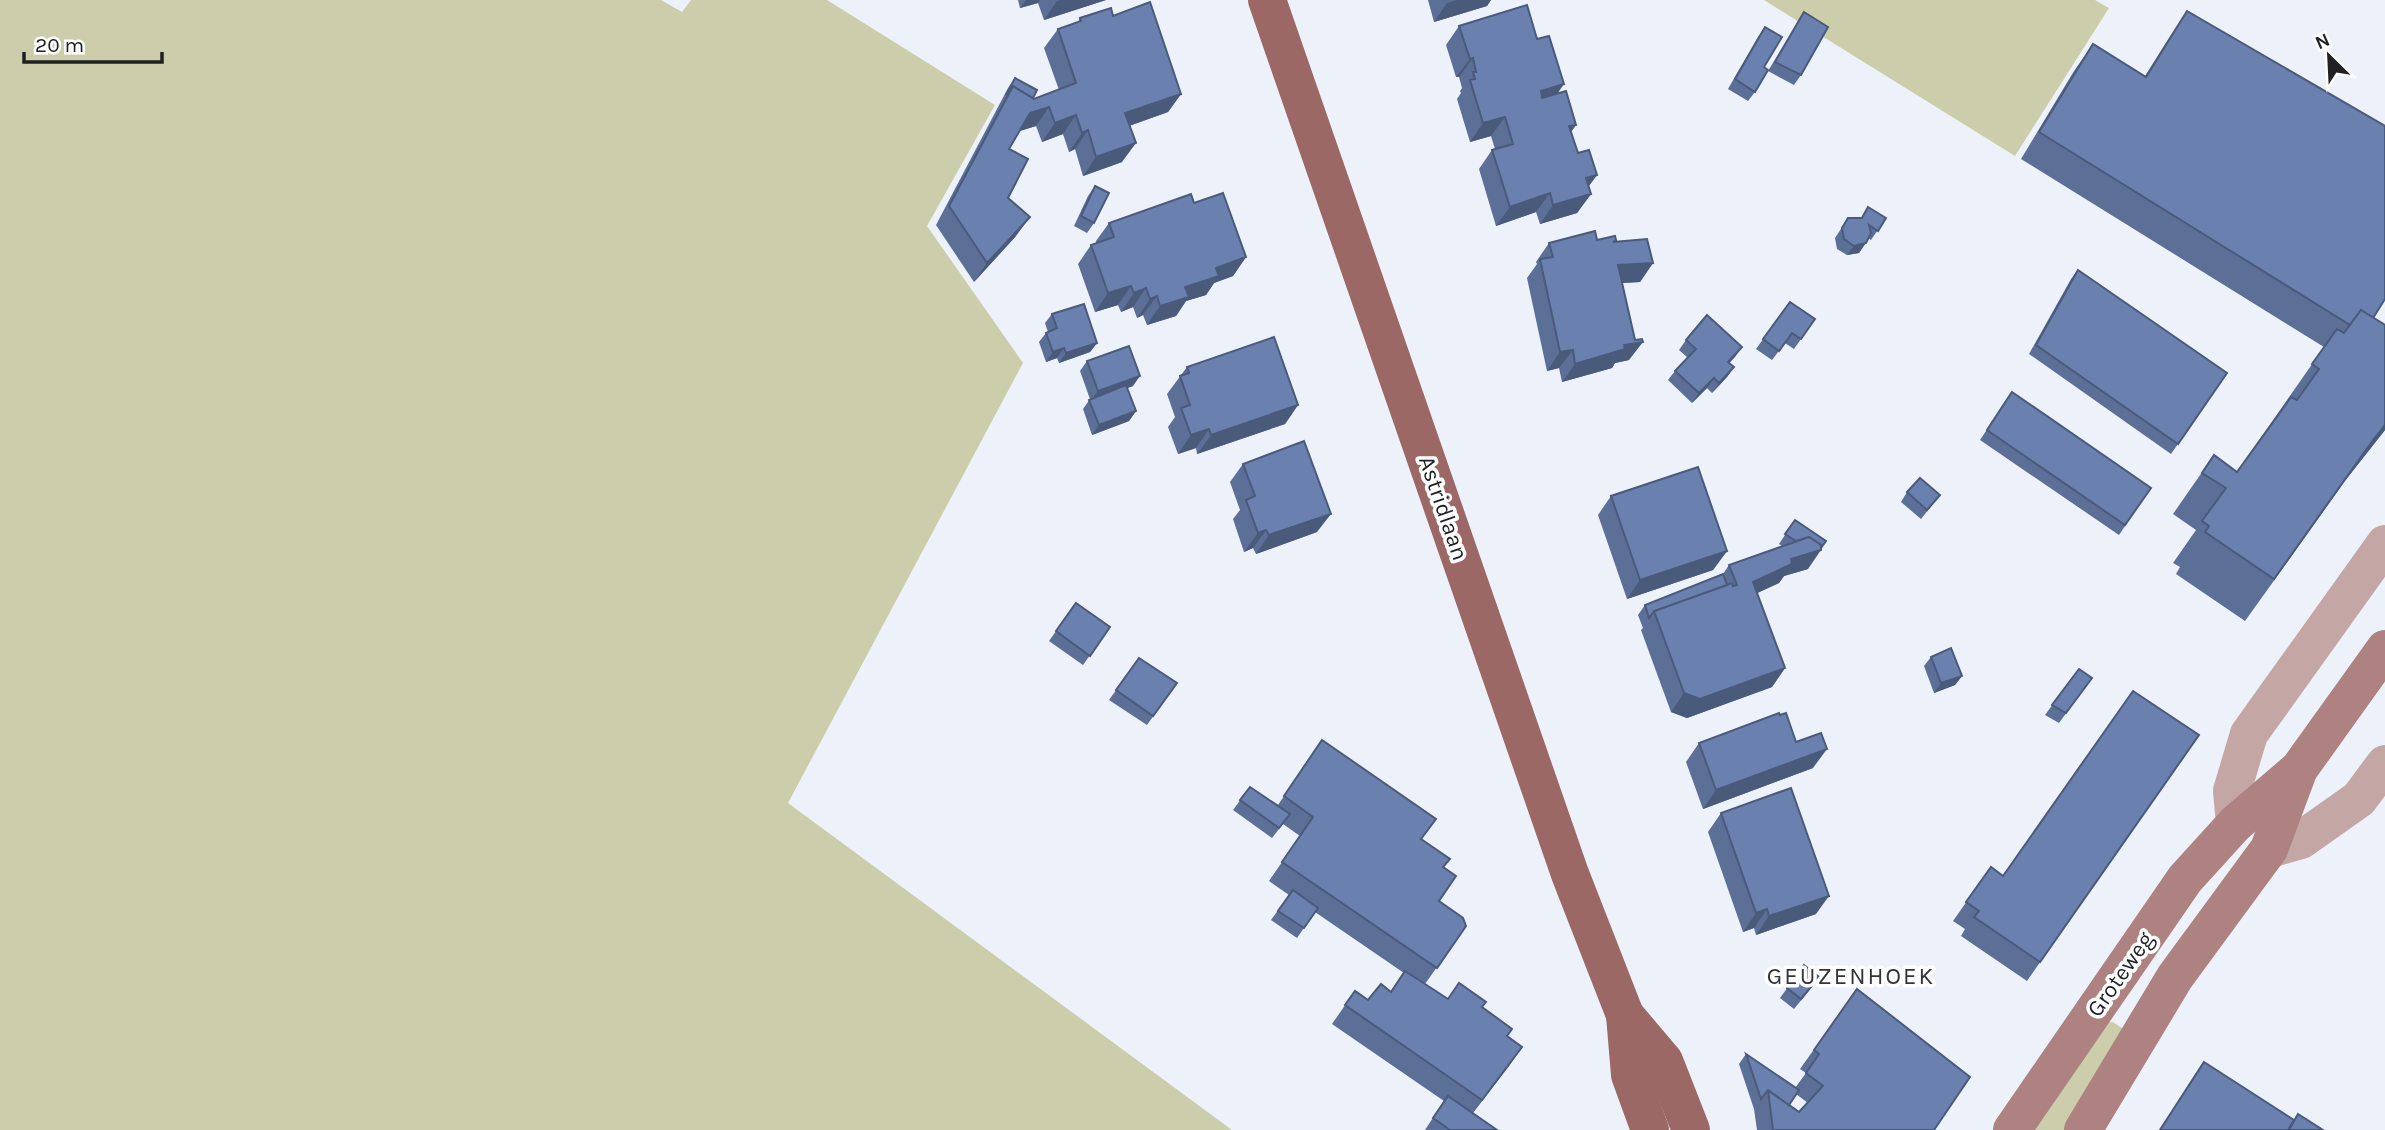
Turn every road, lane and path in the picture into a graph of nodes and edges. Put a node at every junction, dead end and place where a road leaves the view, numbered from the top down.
1 (1267, 0) edge
2 (2385, 544) edge
3 (2385, 649) edge
4 (2385, 764) edge
5 (2299, 769) junction
6 (2235, 824) junction
7 (2269, 849) junction
8 (1625, 1015) junction
9 (1650, 1130) edge
10 (1691, 1130) edge
11 (2012, 1130) edge
12 (2083, 1130) edge

1 - 8 main road, Astridlaan
2 - 6 street
3 - 5 main road, Groteweg
4 - 7 street
5 - 6 main road, Groteweg
5 - 7 main road, Groteweg
6 - 11 main road, Groteweg
7 - 12 main road, Groteweg
8 - 9 main road, Astridlaan
8 - 10 main road, Astridlaan

